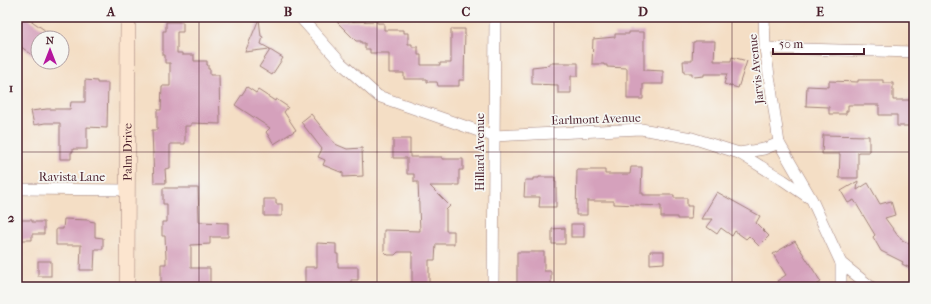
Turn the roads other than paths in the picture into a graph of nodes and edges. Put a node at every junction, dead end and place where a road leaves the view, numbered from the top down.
1 (128, 17) edge
2 (300, 17) edge
3 (495, 17) edge
4 (764, 17) edge
5 (765, 48) junction
6 (914, 52) edge
7 (493, 136) junction
8 (779, 143) junction
9 (739, 153) junction
10 (17, 189) edge
11 (127, 190) junction
12 (812, 200) junction
13 (841, 263) junction
14 (127, 287) edge
15 (492, 287) edge
16 (841, 287) edge
17 (871, 287) edge

1 - 11 street, Palm Drive
2 - 7 street, Earlmont Avenue
3 - 7 street, Hillard Avenue
4 - 5 street, Jarvis Avenue
5 - 6 street
5 - 8 street, Jarvis Avenue
7 - 9 street, Earlmont Avenue
7 - 15 street, Hillard Avenue
8 - 9 street, Earlmont Avenue
8 - 12 street
9 - 12 street
10 - 11 street, Ravista Lane
11 - 14 street, Palm Drive
12 - 13 street
13 - 16 street
13 - 17 street

